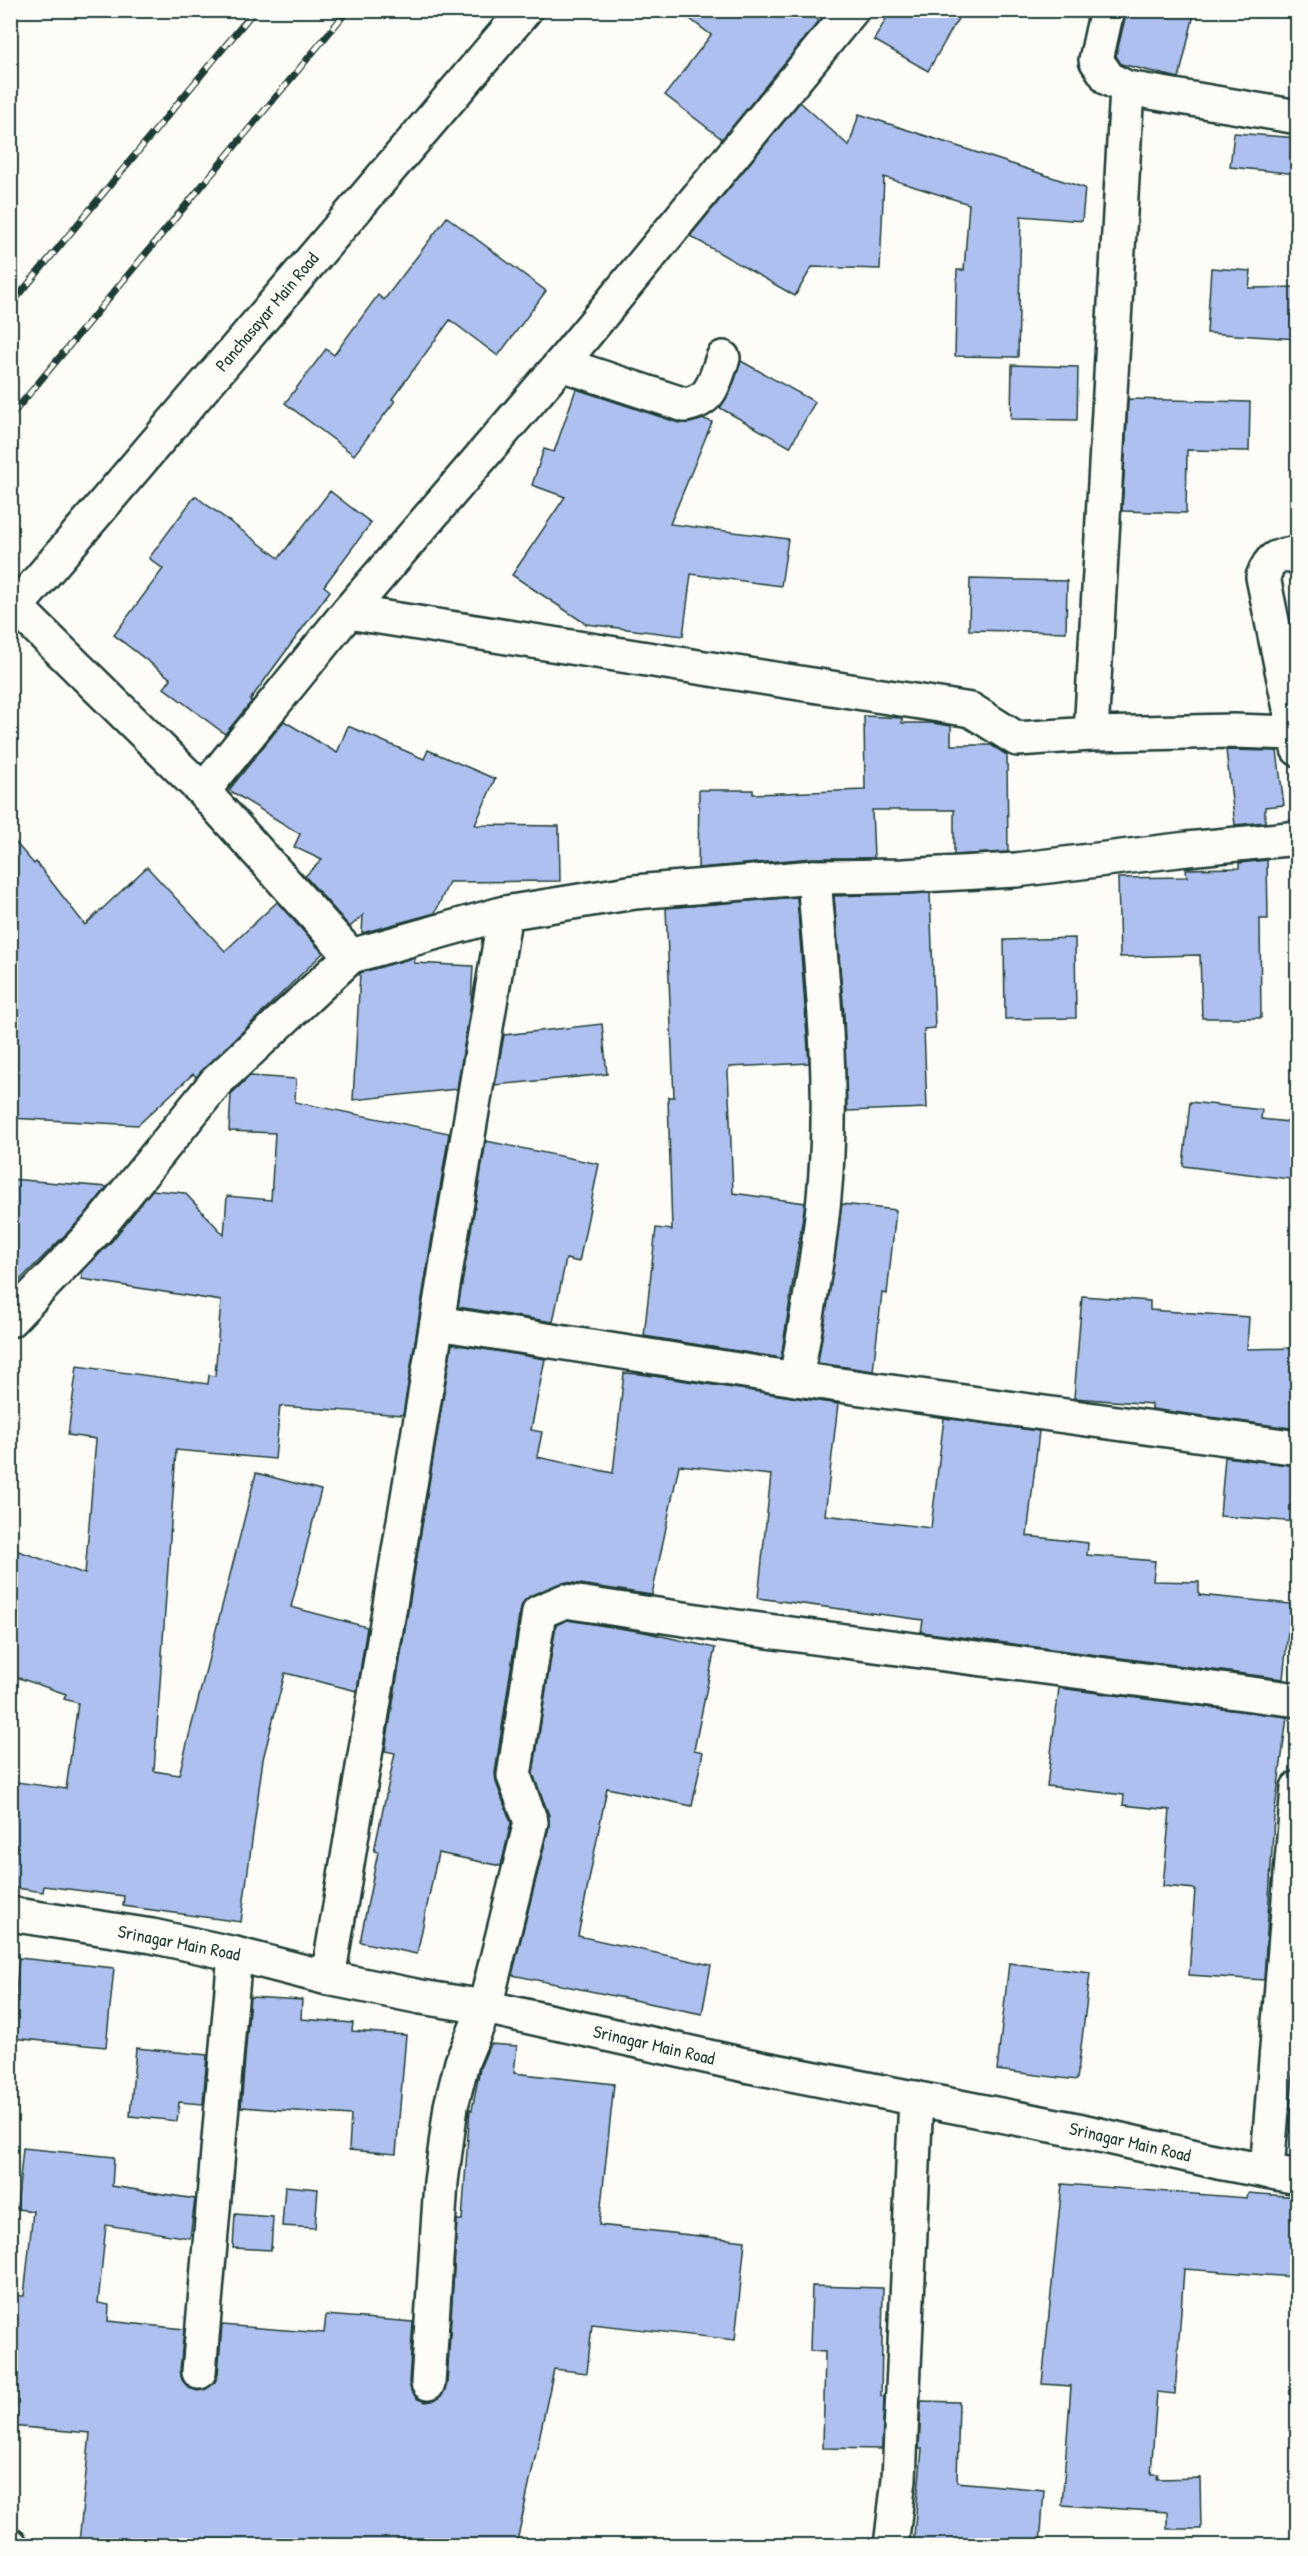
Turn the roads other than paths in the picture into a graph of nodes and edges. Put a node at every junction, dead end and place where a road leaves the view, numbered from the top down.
1 (525, 10) edge
2 (852, 10) edge
3 (1107, 10) edge
4 (1127, 88) junction
5 (1298, 117) edge
6 (723, 358) dead end
7 (561, 364) junction
8 (1298, 553) edge
9 (13, 610) edge
10 (348, 612) junction
11 (1091, 734) junction
12 (1296, 741) edge
13 (203, 791) junction
14 (1298, 838) edge
15 (814, 877) junction
16 (506, 913) junction
17 (351, 956) junction
18 (10, 1320) edge
19 (437, 1323) junction
20 (796, 1379) junction
21 (1298, 1448) edge
22 (1298, 1700) edge
23 (1298, 1788) edge
24 (10, 1914) edge
25 (236, 1954) junction
26 (328, 1978) junction
27 (485, 2007) junction
28 (916, 2098) junction
29 (1282, 2174) edge
30 (199, 2372) dead end
31 (428, 2383) dead end
32 (891, 2546) edge

1 - 9 street, Panchasayar Main Road
2 - 7 street
3 - 4 street
4 - 5 street
4 - 11 street
6 - 7 street
7 - 10 street
8 - 12 street
9 - 13 street
10 - 11 street
10 - 13 street
11 - 12 street
13 - 17 street
14 - 15 street
15 - 16 street
15 - 20 street
16 - 17 street
16 - 19 street
17 - 18 street
19 - 20 street
19 - 26 street
20 - 21 street
22 - 27 street
23 - 29 street
24 - 25 street, Srinagar Main Road
25 - 26 street, Srinagar Main Road
25 - 30 street
26 - 27 street, Srinagar Main Road
27 - 28 street, Srinagar Main Road
27 - 31 street
28 - 29 street, Srinagar Main Road
28 - 32 street

